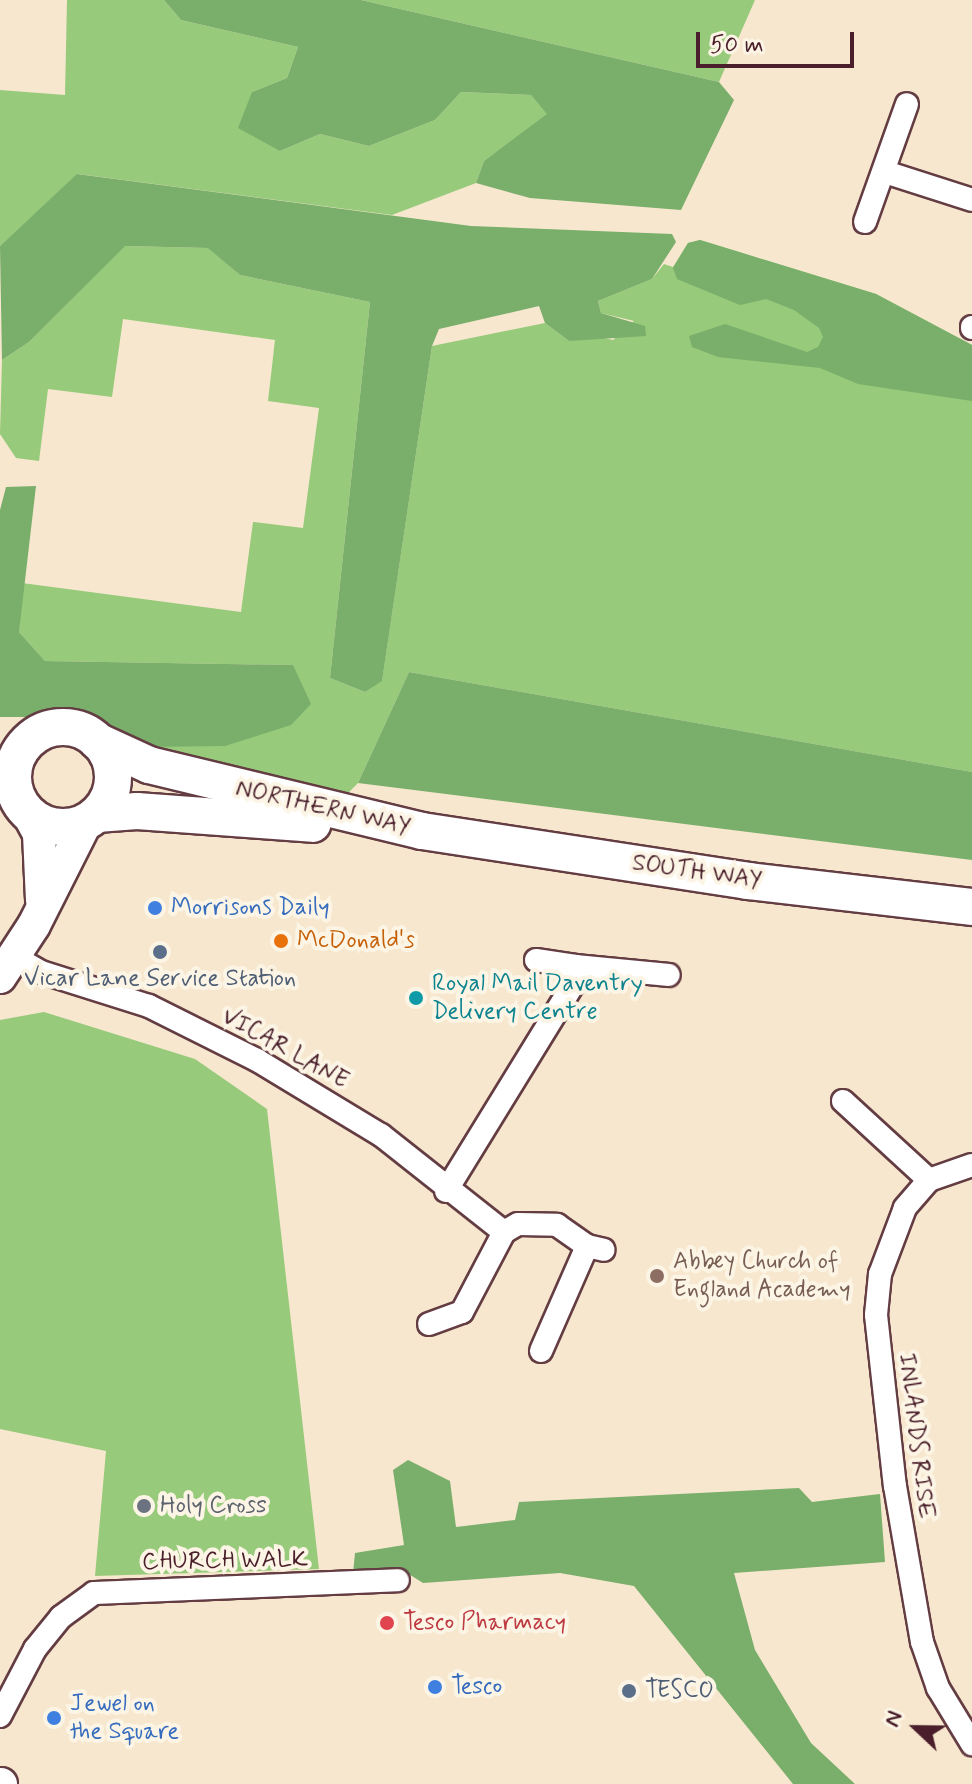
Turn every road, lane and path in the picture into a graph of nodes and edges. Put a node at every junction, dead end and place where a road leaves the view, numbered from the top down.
1 (907, 104) dead end
2 (885, 172) junction
3 (972, 200) edge
4 (865, 222) dead end
5 (37, 734) junction
6 (0, 736) edge
7 (97, 741) junction
8 (17, 802) edge
9 (92, 818) junction
10 (422, 831) junction
11 (42, 903) junction
12 (972, 907) edge
13 (536, 960) dead end
14 (576, 966) junction
15 (8, 967) edge
16 (669, 975) dead end
17 (843, 1101) dead end
18 (972, 1165) edge
19 (929, 1180) junction
20 (446, 1191) junction
21 (504, 1232) junction
22 (429, 1324) dead end
23 (541, 1351) dead end
24 (398, 1580) dead end
25 (0, 1716) edge
26 (972, 1744) edge

1 - 2 street
2 - 3 street
2 - 4 street
5 - 6 main road
5 - 7 main road
5 - 8 main road
7 - 9 main road
7 - 10 main road, NORTHERN WAY
8 - 9 main road
8 - 11 main road
9 - 10 main road, NORTHERN WAY
9 - 11 main road
10 - 12 main road, SOUTH WAY
11 - 15 main road
13 - 14 street
14 - 16 street
14 - 20 street
15 - 20 street, VICAR LANE
17 - 19 street
18 - 19 street
19 - 26 street, INLANDS RISE
20 - 21 street, VICAR LANE
21 - 22 street
21 - 23 street
24 - 25 street, CHURCH WALK

